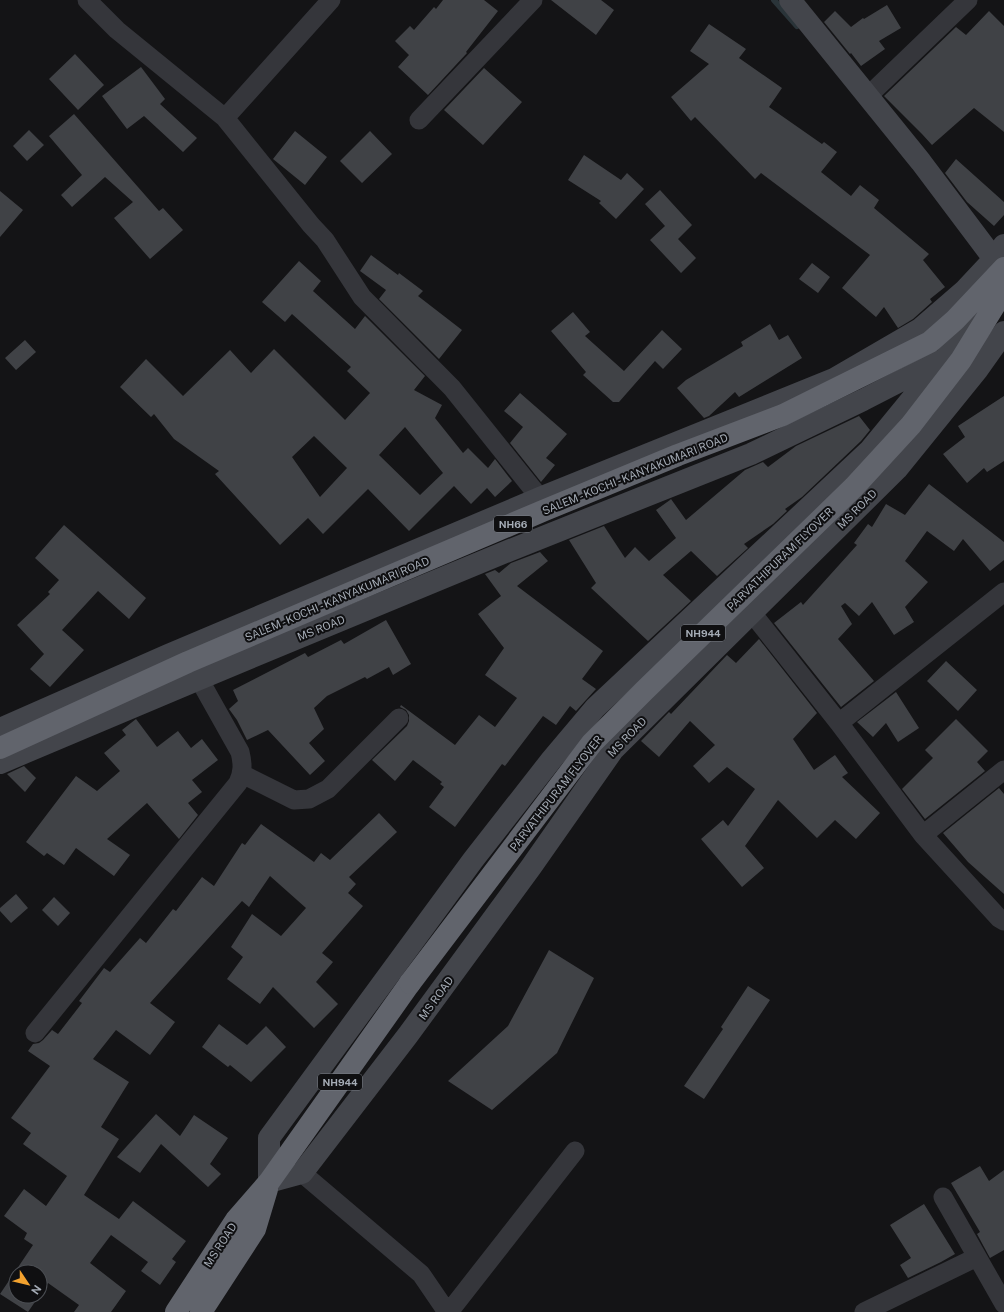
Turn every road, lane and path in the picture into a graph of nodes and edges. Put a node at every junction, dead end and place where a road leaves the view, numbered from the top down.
1 (88, 0) edge
2 (331, 0) edge
3 (533, 0) edge
4 (790, 0) edge
5 (968, 0) edge
6 (867, 96) junction
7 (225, 118) junction
8 (419, 120) dead end
9 (1001, 262) edge
10 (1004, 290) edge
11 (1004, 320) edge
12 (1004, 332) edge
13 (947, 356) junction
14 (540, 498) junction
15 (1004, 592) edge
16 (752, 613) junction
17 (198, 679) junction
18 (399, 718) dead end
19 (839, 723) junction
20 (0, 729) edge
21 (0, 748) edge
22 (0, 763) edge
23 (1004, 770) edge
24 (242, 774) junction
25 (923, 835) junction
26 (1004, 920) edge
27 (34, 1033) dead end
28 (575, 1151) dead end
29 (302, 1173) junction
30 (269, 1182) junction
31 (942, 1198) dead end
32 (977, 1257) junction
33 (999, 1283) edge
34 (1004, 1304) edge
35 (176, 1312) edge
36 (201, 1312) edge
37 (448, 1312) edge
38 (864, 1312) edge

1 - 7 street
2 - 7 street
3 - 8 street
4 - 6 street
5 - 6 street
6 - 9 street
7 - 14 street
9 - 13 street, MS ROAD
9 - 14 street
9 - 21 highway, SALEM - KOCHI - KANYAKUMARI ROAD / NH66, bridge
10 - 30 highway, PARVATHIPURAM FLYOVER / NH944, bridge
11 - 13 street, MS ROAD
12 - 16 street, MS ROAD
13 - 17 street, MS ROAD
13 - 30 street, MS ROAD
14 - 20 street
15 - 19 street
16 - 19 street
16 - 29 street, MS ROAD
17 - 22 street, MS ROAD
17 - 24 street
18 - 24 street
19 - 25 street
23 - 25 street
24 - 27 street
25 - 26 street
28 - 37 street
29 - 30 street
29 - 37 street
30 - 35 highway, MS ROAD / NH944
30 - 36 highway, MS ROAD / NH944
31 - 32 street
32 - 33 street
32 - 38 street
33 - 34 street

